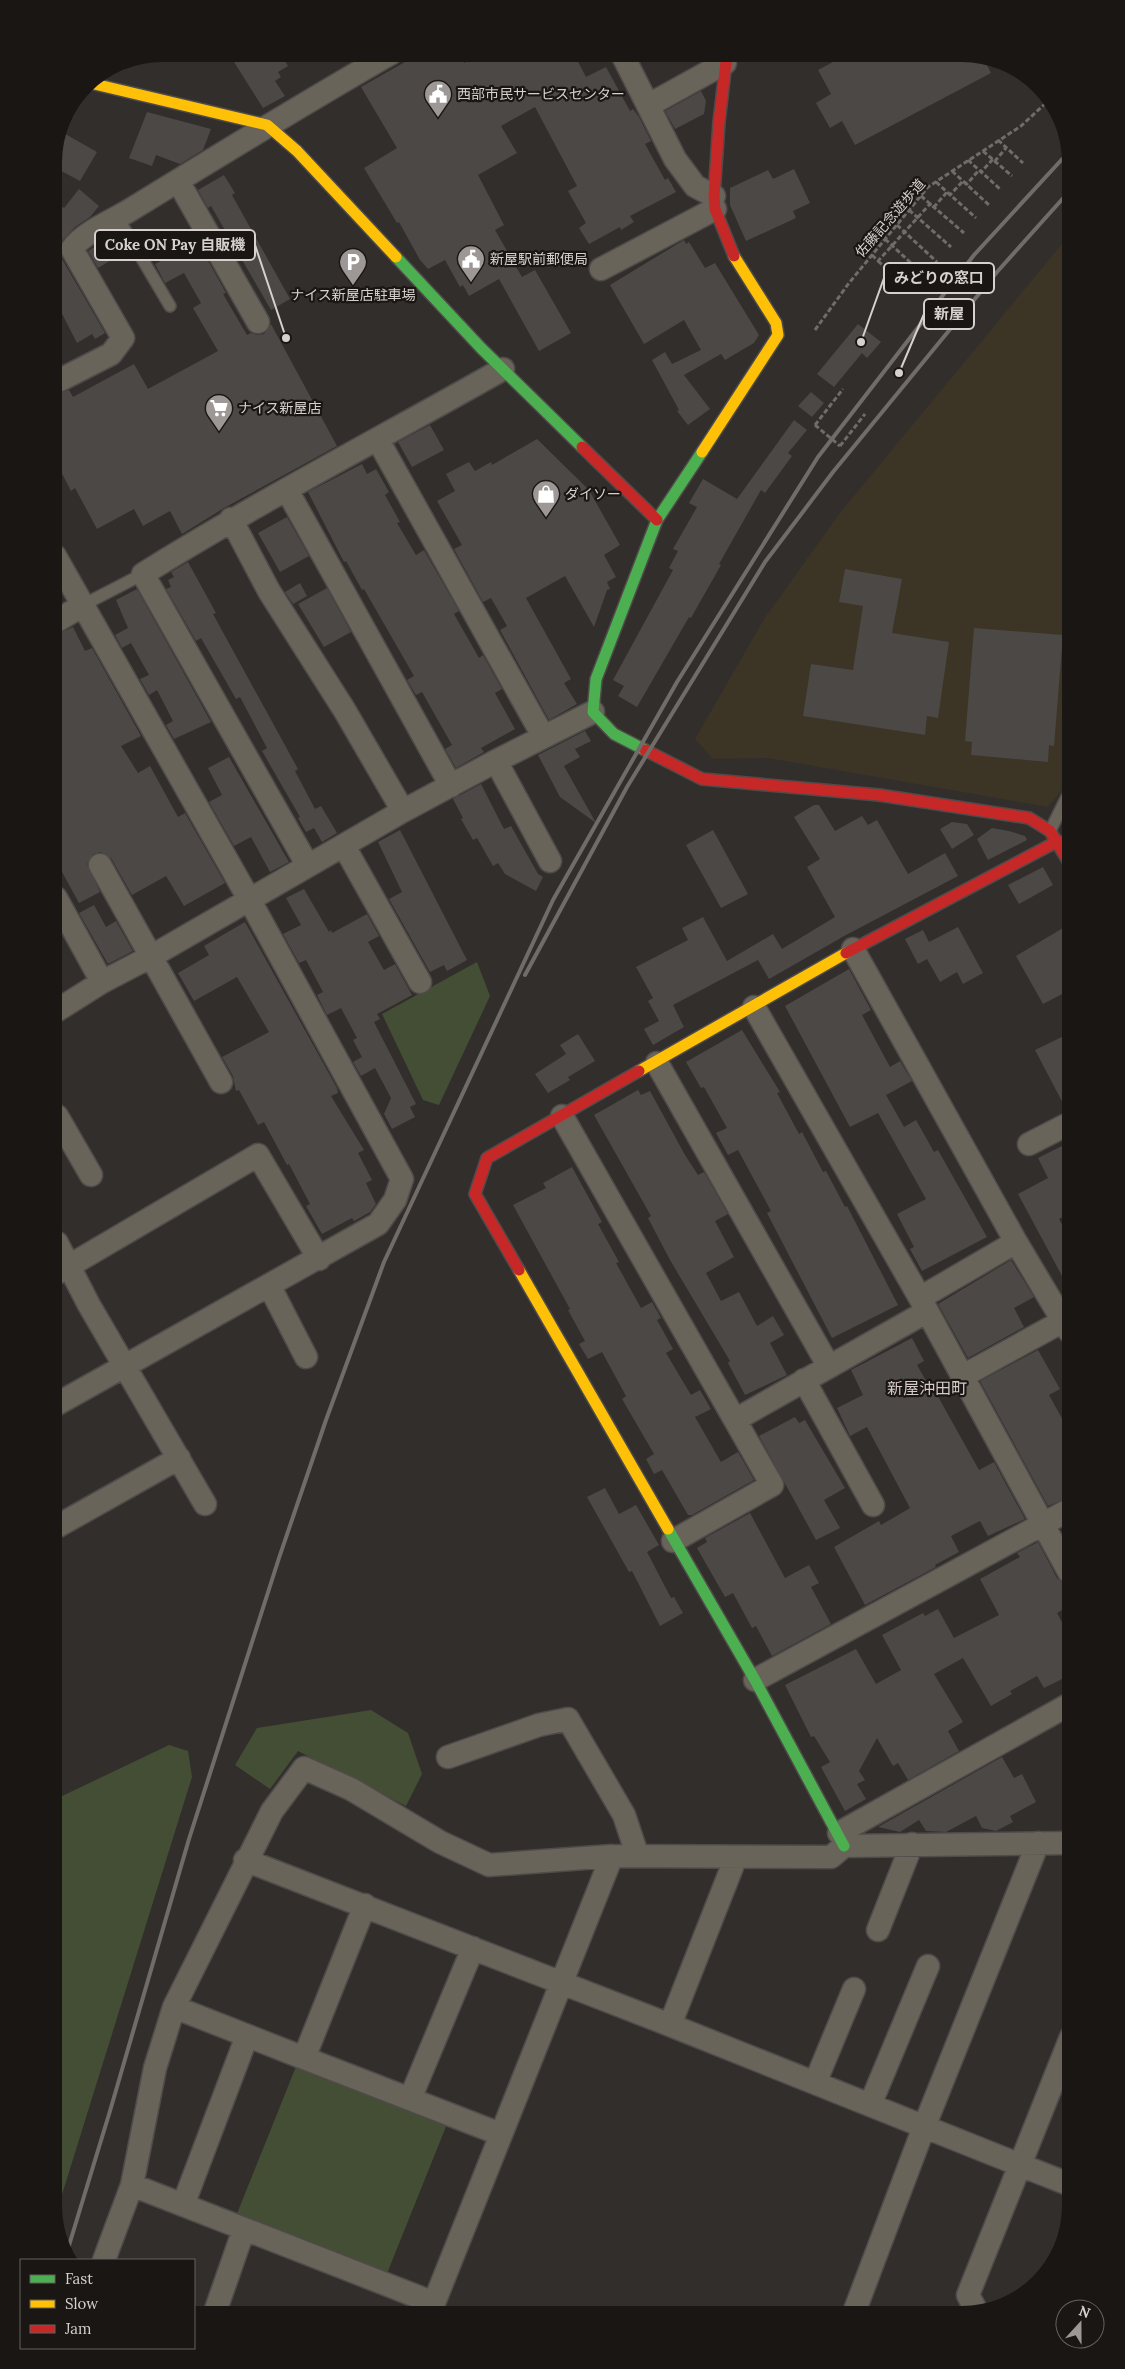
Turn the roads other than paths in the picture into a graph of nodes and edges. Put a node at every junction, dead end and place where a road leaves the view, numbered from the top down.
1 (357, 63) edge
2 (627, 63) edge
3 (718, 63) edge
4 (726, 63) edge
5 (100, 85) edge
6 (649, 105) junction
7 (267, 125) junction
8 (178, 181) junction
9 (714, 202) junction
10 (118, 218) junction
11 (601, 269) dead end
12 (170, 306) dead end
13 (258, 322) dead end
14 (503, 369) junction
15 (63, 379) edge
16 (378, 440) junction
17 (287, 490) junction
18 (231, 519) junction
19 (657, 520) junction
20 (63, 570) edge
21 (142, 574) junction
22 (83, 606) junction
23 (63, 618) edge
24 (593, 712) junction
25 (544, 736) junction
26 (496, 761) junction
27 (451, 786) junction
28 (1062, 807) edge
29 (403, 812) junction
30 (1050, 831) junction
31 (1058, 841) junction
32 (344, 846) junction
33 (1062, 848) edge
34 (550, 861) dead end
35 (100, 865) dead end
36 (308, 866) junction
37 (249, 899) junction
38 (63, 910) edge
39 (853, 949) junction
40 (152, 956) junction
41 (102, 982) junction
42 (420, 982) dead end
43 (63, 1007) edge
44 (754, 1007) junction
45 (657, 1063) junction
46 (221, 1082) dead end
47 (562, 1116) junction
48 (63, 1126) edge
49 (1062, 1127) edge
50 (1029, 1144) dead end
51 (91, 1175) dead end
52 (1016, 1242) junction
53 (319, 1259) junction
54 (64, 1270) edge
55 (269, 1285) junction
56 (923, 1305) junction
57 (1062, 1319) edge
58 (1062, 1328) edge
59 (306, 1356) dead end
60 (828, 1365) junction
61 (126, 1366) junction
62 (963, 1376) junction
63 (804, 1380) junction
64 (62, 1401) edge
65 (735, 1420) junction
66 (179, 1458) junction
67 (205, 1504) dead end
68 (873, 1505) dead end
69 (1062, 1514) edge
70 (62, 1524) edge
71 (1043, 1524) junction
72 (673, 1541) junction
73 (1062, 1558) edge
74 (755, 1680) junction
75 (1062, 1709) edge
76 (448, 1757) dead end
77 (842, 1839) junction
78 (1038, 1843) junction
79 (1062, 1843) edge
80 (912, 1844) junction
81 (636, 1854) junction
82 (612, 1856) junction
83 (736, 1857) junction
84 (245, 1860) junction
85 (365, 1905) junction
86 (878, 1930) dead end
87 (473, 1948) junction
88 (928, 1966) dead end
89 (562, 1982) junction
90 (854, 1989) dead end
91 (174, 2007) junction
92 (670, 2025) junction
93 (248, 2036) junction
94 (304, 2058) junction
95 (1062, 2059) edge
96 (815, 2083) junction
97 (410, 2100) junction
98 (870, 2105) junction
99 (924, 2127) junction
100 (500, 2134) junction
101 (1020, 2164) junction
102 (1062, 2181) edge
103 (132, 2185) junction
104 (183, 2206) junction
105 (244, 2229) junction
106 (104, 2259) edge
107 (217, 2306) edge
108 (427, 2306) edge
109 (433, 2306) edge
110 (857, 2306) edge
111 (974, 2306) edge

1 - 7 street
2 - 6 street
3 - 6 street
4 - 9 street
5 - 7 street
6 - 9 street
7 - 8 street
7 - 14 street
8 - 10 street
8 - 13 street
9 - 11 street
9 - 19 street
10 - 12 lane
10 - 15 street
14 - 16 street
14 - 19 street
16 - 17 street
16 - 25 street
17 - 18 street
17 - 27 street
18 - 21 street
18 - 29 street
19 - 24 street
20 - 22 street
21 - 22 lane
21 - 36 street
22 - 23 street
22 - 37 street
24 - 25 street
24 - 30 street
25 - 26 street
26 - 27 street
26 - 34 street
27 - 29 street
28 - 30 lane
29 - 32 street
30 - 31 street
31 - 33 street
31 - 39 street
32 - 36 street
32 - 42 street
35 - 40 street
36 - 37 street
37 - 40 street
37 - 53 street
38 - 41 street
39 - 44 street
39 - 52 street
40 - 41 street
40 - 46 street
41 - 43 street
44 - 45 street
44 - 56 street
45 - 47 street
45 - 60 street
47 - 65 street
47 - 72 street
48 - 51 street
49 - 50 street
52 - 56 street
52 - 57 street
53 - 54 street
53 - 55 street
54 - 61 street
55 - 59 street
55 - 61 street
56 - 60 street
56 - 62 street
58 - 62 street
60 - 63 street
61 - 64 street
61 - 66 street
62 - 71 street
63 - 65 street
63 - 68 street
65 - 72 street
66 - 67 street
66 - 70 street
69 - 71 street
71 - 73 street
71 - 74 street
72 - 74 street
74 - 77 street
75 - 77 street
76 - 81 street
77 - 80 street
77 - 83 street
78 - 79 street
78 - 80 street
78 - 99 street
80 - 86 street
81 - 82 street
81 - 83 street
82 - 84 street
82 - 89 street
83 - 92 street
84 - 85 street
84 - 91 street
85 - 87 street
85 - 94 street
87 - 89 street
87 - 97 street
88 - 98 street
89 - 92 street
89 - 100 street
90 - 96 street
91 - 93 street
91 - 103 street
92 - 96 street
93 - 94 street
93 - 104 street
94 - 97 street
95 - 101 street
96 - 98 street
97 - 100 street
98 - 99 street
99 - 101 street
99 - 110 street
100 - 109 street
101 - 102 street
101 - 111 street
103 - 104 street
103 - 106 street
104 - 105 street
105 - 107 street
105 - 108 street

